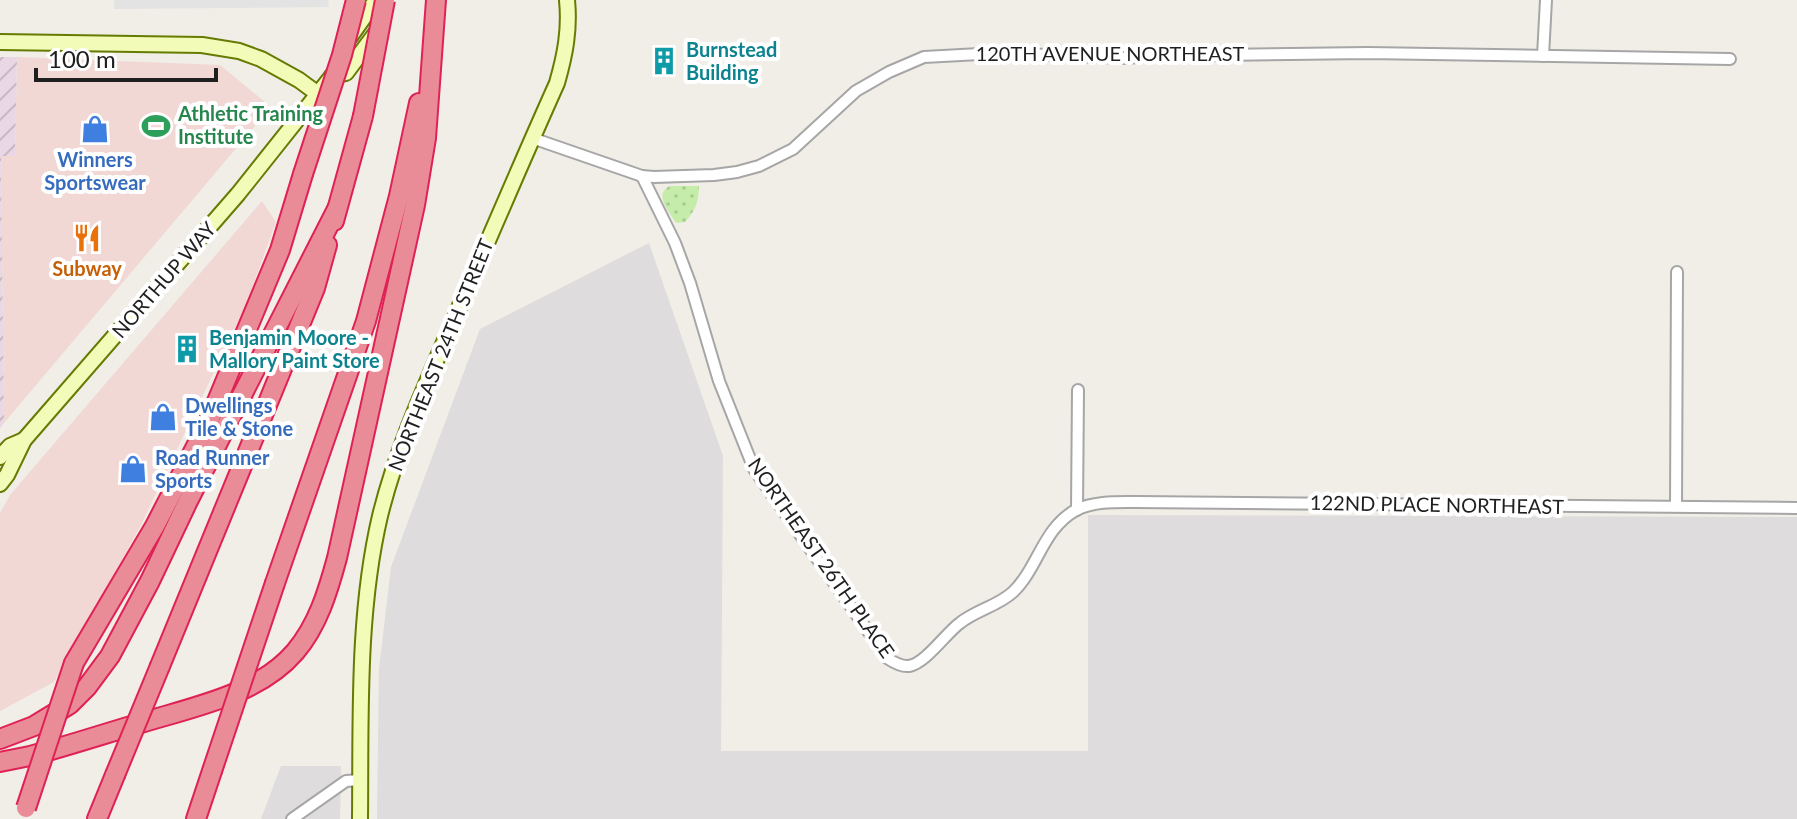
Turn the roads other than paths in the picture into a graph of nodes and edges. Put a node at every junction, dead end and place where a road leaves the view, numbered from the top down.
1 (356, 0) edge
2 (386, 0) edge
3 (436, 0) edge
4 (567, 0) edge
5 (1546, 0) edge
6 (0, 42) edge
7 (432, 42) junction
8 (1543, 56) junction
9 (1730, 59) dead end
10 (318, 94) junction
11 (532, 138) junction
12 (642, 176) junction
13 (337, 209) junction
14 (1677, 272) dead end
15 (1078, 390) dead end
16 (24, 440) junction
17 (0, 457) edge
18 (0, 484) edge
19 (1676, 506) junction
20 (1797, 508) edge
21 (1077, 510) junction
22 (0, 739) edge
23 (5, 762) edge
24 (360, 780) junction
25 (24, 814) edge
26 (97, 819) edge
27 (196, 819) edge
28 (292, 819) edge
29 (360, 819) edge

1 - 25 highway, bridge
2 - 10 street, NORTHUP WAY
2 - 13 highway, bridge
3 - 7 highway
4 - 11 street, NORTHEAST 24TH STREET
5 - 8 street
6 - 10 street
7 - 23 highway
7 - 27 highway, bridge
8 - 9 street, 120TH AVENUE NORTHEAST
8 - 12 street, 120TH AVENUE NORTHEAST
10 - 16 street, NORTHUP WAY
11 - 12 street, 120TH AVENUE NORTHEAST
11 - 24 street, NORTHEAST 24TH STREET
12 - 21 street, NORTHEAST 26TH PLACE
13 - 22 highway
13 - 26 highway, bridge
14 - 19 street
15 - 21 street
16 - 17 street
16 - 18 street, NORTHUP WAY
19 - 20 street, 122ND PLACE NORTHEAST
19 - 21 street, 122ND PLACE NORTHEAST
24 - 28 street
24 - 29 street, NORTHEAST 24TH STREET

